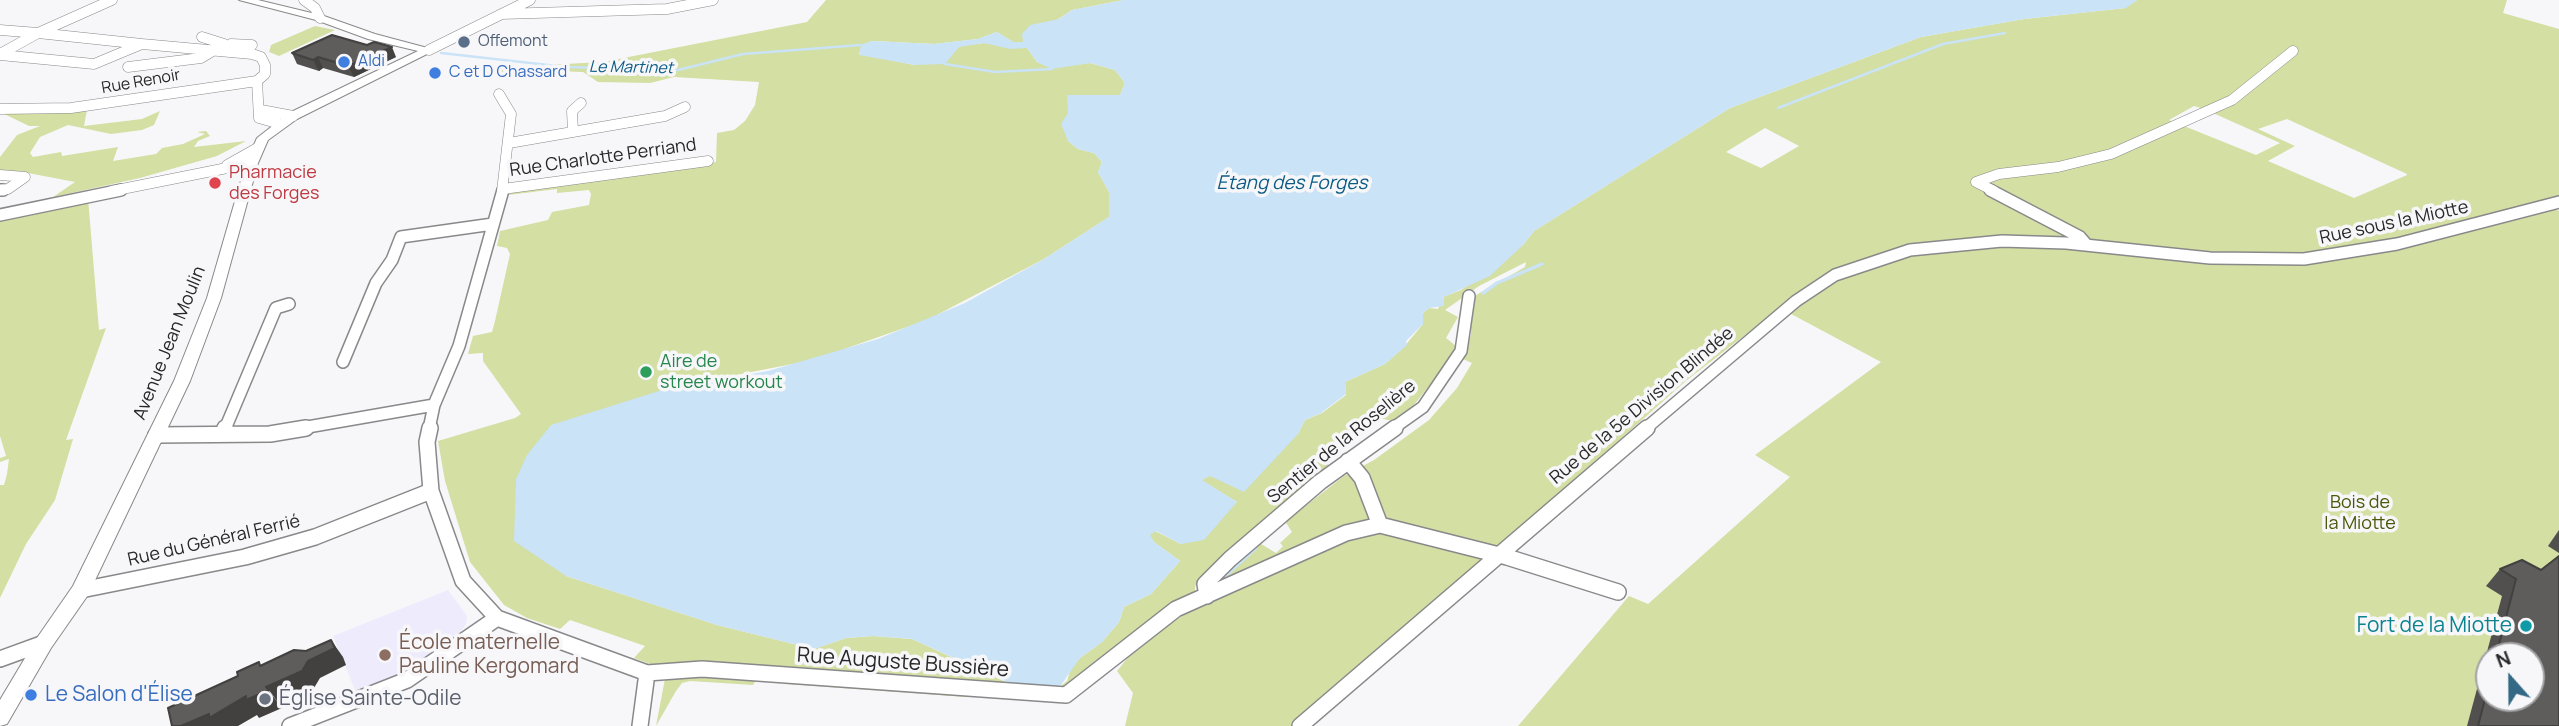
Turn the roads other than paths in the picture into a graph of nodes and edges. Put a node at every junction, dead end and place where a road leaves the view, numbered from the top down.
1 (112, 0) edge
2 (244, 0) edge
3 (304, 0) edge
4 (530, 0) edge
5 (713, 0) edge
6 (501, 14) junction
7 (320, 18) junction
8 (0, 30) edge
9 (38, 33) junction
10 (202, 37) dead end
11 (142, 44) junction
12 (224, 44) junction
13 (253, 45) dead end
14 (213, 50) junction
15 (429, 50) junction
16 (2293, 51) dead end
17 (0, 54) edge
18 (201, 58) junction
19 (219, 61) dead end
20 (128, 67) dead end
21 (257, 81) junction
22 (499, 94) dead end
23 (582, 103) dead end
24 (685, 107) dead end
25 (0, 109) edge
26 (261, 110) junction
27 (293, 116) junction
28 (280, 124) junction
29 (573, 132) junction
30 (509, 143) junction
31 (256, 155) junction
32 (708, 161) dead end
33 (0, 175) edge
34 (190, 176) junction
35 (503, 189) junction
36 (0, 190) edge
37 (2559, 202) edge
38 (0, 215) edge
39 (493, 224) junction
40 (2066, 243) joint
41 (2087, 246) junction
42 (1469, 296) dead end
43 (289, 303) dead end
44 (343, 362) dead end
45 (434, 405) junction
46 (223, 433) junction
47 (156, 435) junction
48 (1348, 461) junction
49 (431, 491) junction
50 (1380, 525) junction
51 (1499, 555) junction
52 (81, 590) junction
53 (1618, 592) dead end
54 (1207, 596) junction
55 (497, 618) junction
56 (44, 643) junction
57 (0, 659) edge
58 (646, 673) junction
59 (0, 718) edge
60 (290, 726) edge
61 (640, 726) edge
62 (1300, 726) edge

1 - 9 street
2 - 7 main road
3 - 7 street
4 - 6 street
5 - 6 street
6 - 15 street
7 - 15 main road
8 - 9 street
9 - 11 street
9 - 17 street
10 - 12 street
11 - 14 street
11 - 17 street
12 - 13 street
12 - 14 street
14 - 18 street
14 - 21 street
15 - 27 main road, Avenue Jean Moulin
16 - 41 street
18 - 19 street
18 - 20 street
21 - 25 street, Rue Renoir
21 - 26 street
22 - 30 street, Rue Auguste Bussière
23 - 29 street
24 - 29 street
26 - 27 street
26 - 28 street
27 - 28 main road, Avenue Jean Moulin
28 - 31 main road, Avenue Jean Moulin
29 - 30 street
30 - 35 street, Rue Auguste Bussière
31 - 34 street
31 - 34 street
31 - 47 main road, Avenue Jean Moulin
32 - 35 street, Rue Charlotte Perriand
33 - 36 street
34 - 38 street
35 - 39 street, Rue Auguste Bussière
37 - 41 street, Rue sous la Miotte
39 - 44 street
39 - 45 street, Rue Auguste Bussière
40 - 41 street, Rue sous la Miotte
40 - 51 street, Rue de la 5e Division Blindée
42 - 48 street, Sentier de la Roselière
43 - 46 street
45 - 46 street
45 - 49 street, Rue Auguste Bussière
46 - 47 street
47 - 52 main road, Avenue Jean Moulin
48 - 50 street
48 - 54 street, Sentier de la Roselière
49 - 52 street, Rue du Général Ferrié
49 - 55 street, Rue Auguste Bussière
50 - 51 street, Rue Auguste Bussière
50 - 54 street, Rue Auguste Bussière
51 - 53 street, Rue Auguste Bussière
51 - 62 street, Rue de la 5e Division Blindée
52 - 56 main road, Avenue Jean Moulin
54 - 58 street, Rue Auguste Bussière
55 - 58 street, Rue Auguste Bussière
55 - 60 street
56 - 57 street
56 - 59 main road, Avenue Jean Moulin
58 - 61 street

